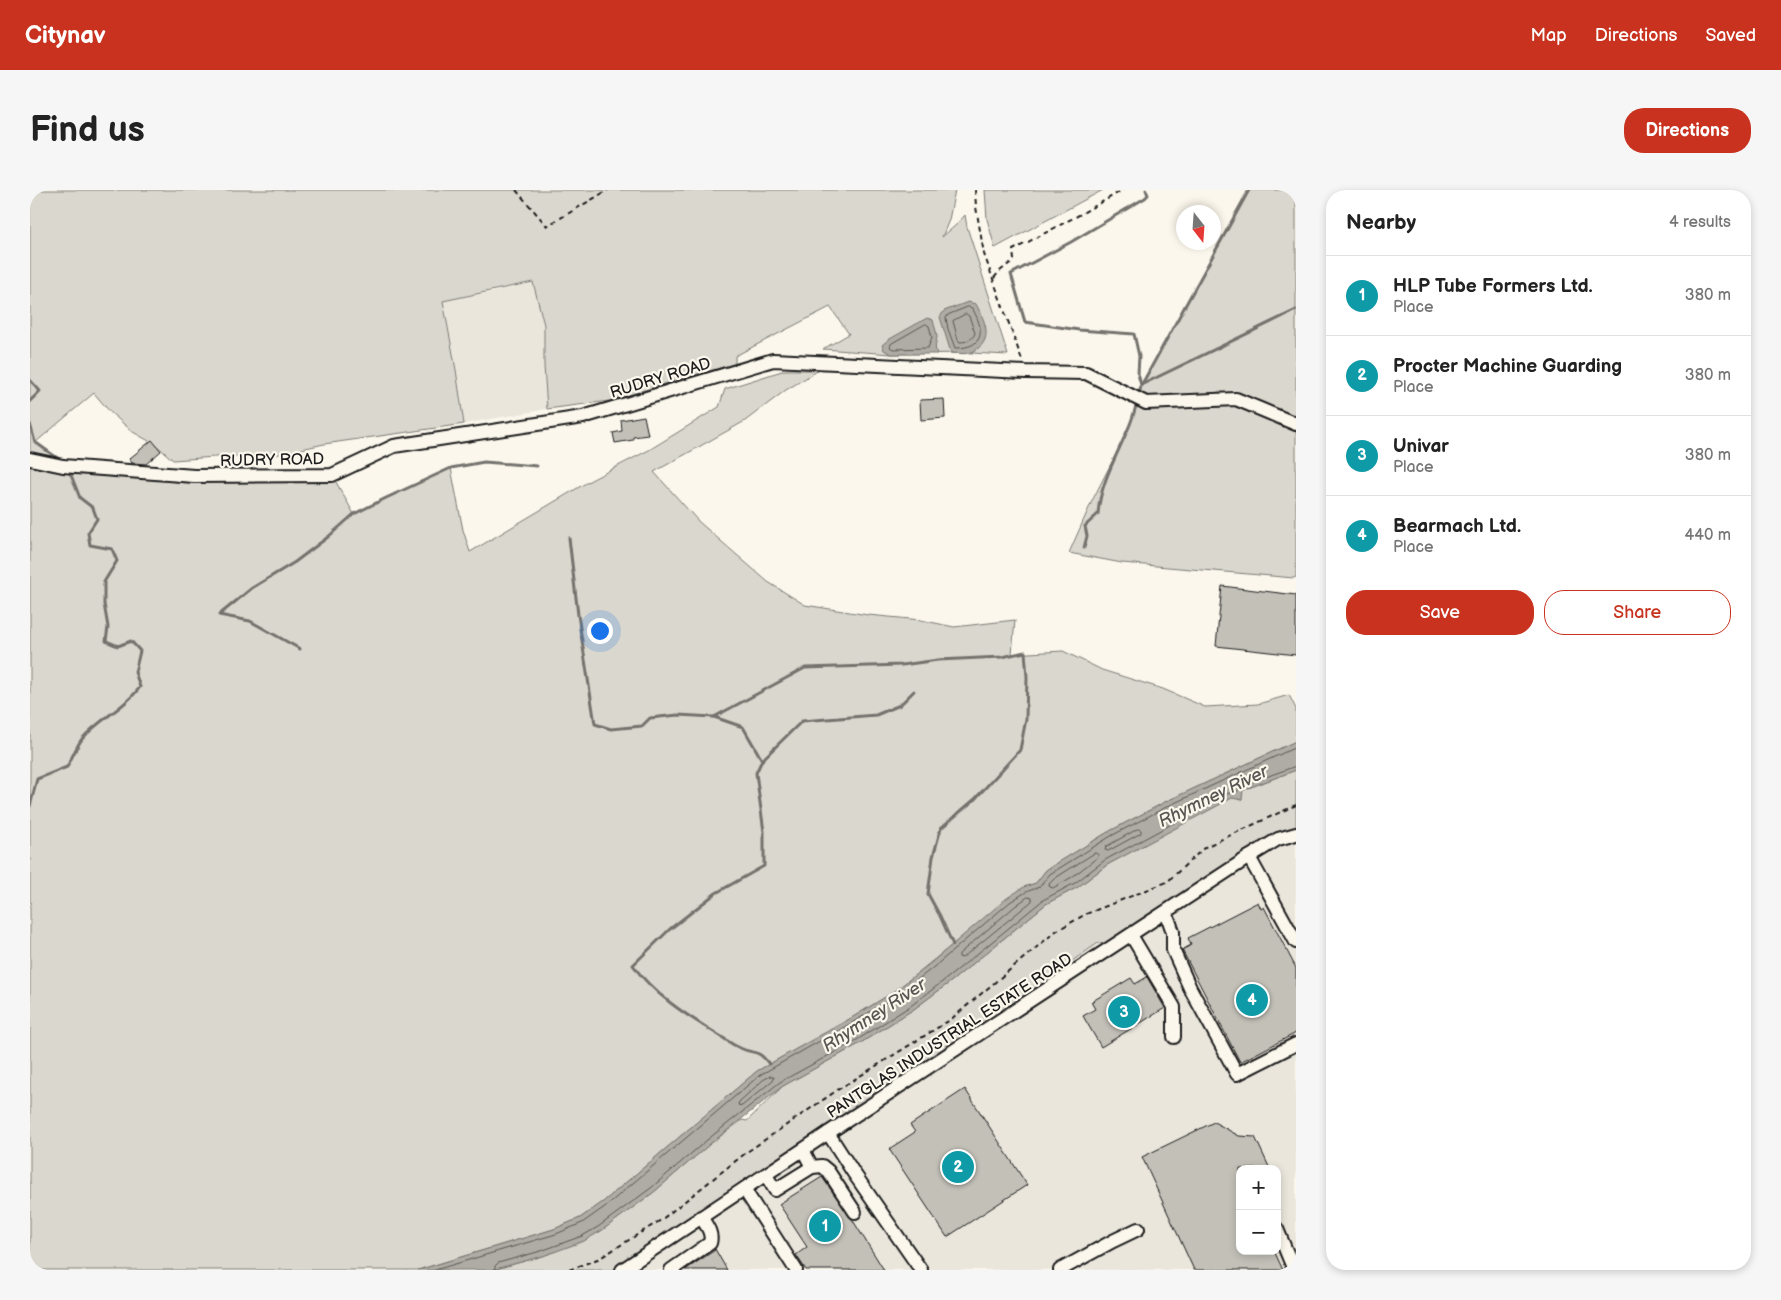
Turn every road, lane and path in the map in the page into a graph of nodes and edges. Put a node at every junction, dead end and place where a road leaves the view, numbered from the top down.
1 (516, 190) edge
2 (608, 190) edge
3 (975, 190) edge
4 (1123, 190) edge
5 (993, 279) junction
6 (1026, 372) junction
7 (1296, 424) edge
8 (30, 459) edge
9 (1296, 805) edge
10 (1296, 834) edge
11 (1249, 858) junction
12 (1166, 912) junction
13 (1131, 935) junction
14 (1296, 942) edge
15 (1174, 1037) dead end
16 (1296, 1044) edge
17 (828, 1133) junction
18 (803, 1150) junction
19 (812, 1167) junction
20 (766, 1175) junction
21 (744, 1189) junction
22 (855, 1212) dead end
23 (701, 1217) junction
24 (1138, 1229) dead end
25 (1281, 1239) edge
26 (569, 1270) edge
27 (622, 1270) edge
28 (671, 1270) edge
29 (796, 1270) edge
30 (921, 1270) edge
31 (1060, 1270) edge
32 (1294, 1270) edge

1 - 2 path
3 - 5 path
4 - 5 path
5 - 6 path
6 - 7 street, RUDRY ROAD
6 - 8 street, RUDRY ROAD
9 - 26 path
10 - 11 street, PANTGLAS INDUSTRIAL ESTATE ROAD
11 - 12 street, PANTGLAS INDUSTRIAL ESTATE ROAD
11 - 14 street
12 - 13 street, PANTGLAS INDUSTRIAL ESTATE ROAD
12 - 16 street
13 - 15 street
13 - 17 street, PANTGLAS INDUSTRIAL ESTATE ROAD
17 - 18 street, PANTGLAS INDUSTRIAL ESTATE ROAD
17 - 30 street
18 - 19 street
18 - 20 street, PANTGLAS INDUSTRIAL ESTATE ROAD
19 - 20 street
19 - 22 street
20 - 21 street, PANTGLAS INDUSTRIAL ESTATE ROAD
21 - 23 street, PANTGLAS INDUSTRIAL ESTATE ROAD
21 - 29 street
23 - 27 street, PANTGLAS INDUSTRIAL ESTATE ROAD
23 - 28 street
24 - 31 street
25 - 32 street

